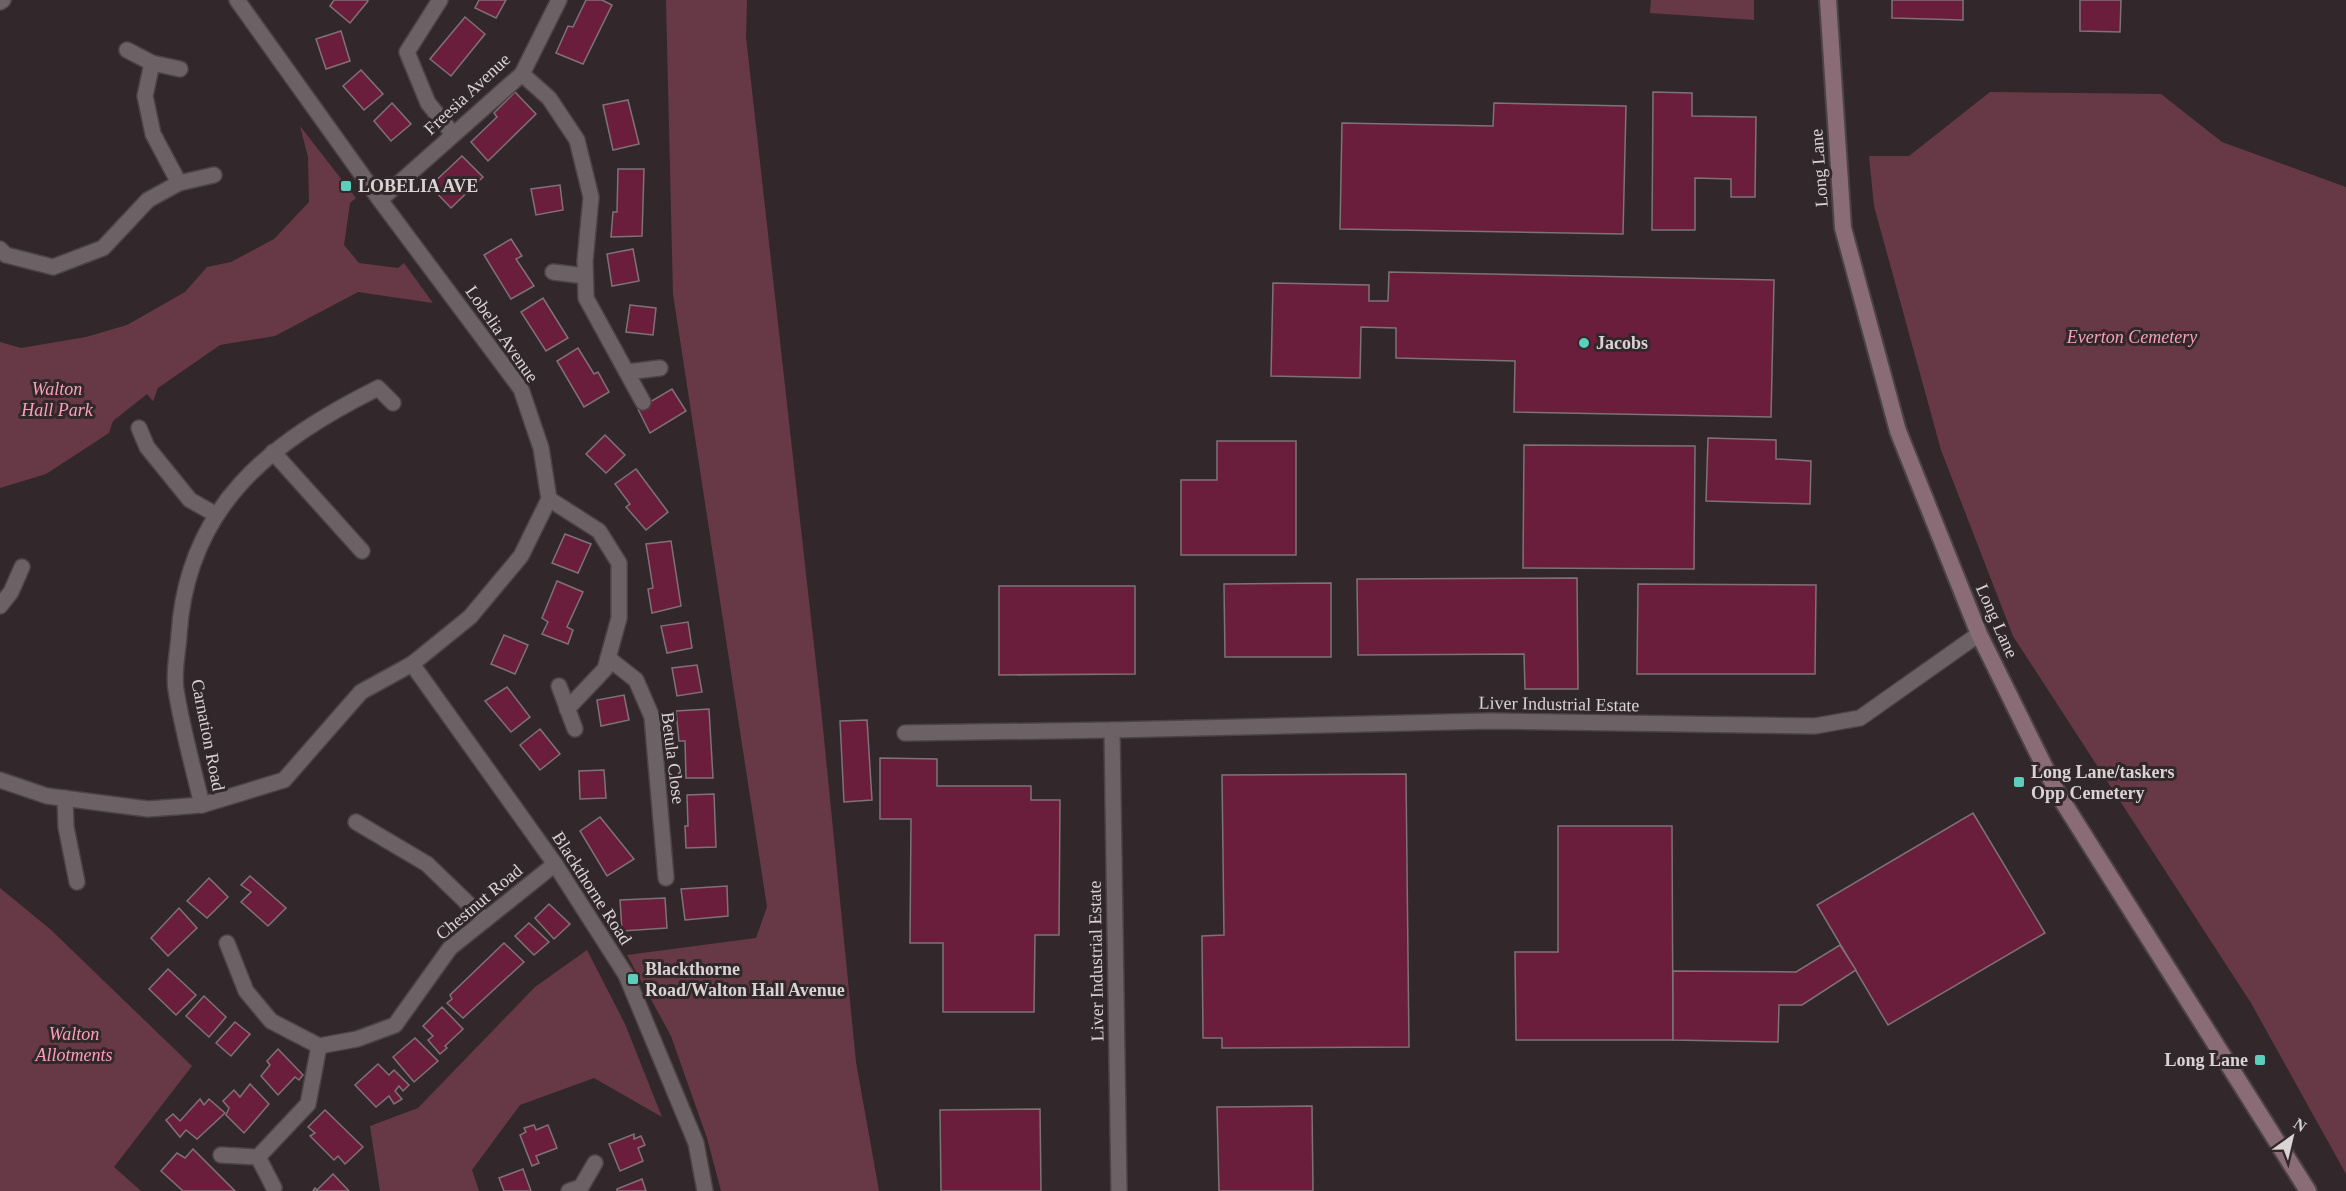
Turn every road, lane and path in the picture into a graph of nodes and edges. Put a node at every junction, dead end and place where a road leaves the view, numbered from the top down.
1 (237, 0) edge
2 (440, 0) edge
3 (559, 0) edge
4 (1828, 0) edge
5 (127, 50) dead end
6 (152, 63) junction
7 (180, 69) dead end
8 (522, 74) junction
9 (453, 134) junction
10 (214, 175) dead end
11 (179, 183) junction
12 (380, 200) junction
13 (0, 249) edge
14 (553, 272) dead end
15 (585, 276) junction
16 (660, 368) dead end
17 (627, 372) junction
18 (643, 402) dead end
19 (393, 403) dead end
20 (139, 428) dead end
21 (273, 452) junction
22 (549, 499) junction
23 (215, 514) junction
24 (362, 551) dead end
25 (22, 567) dead end
26 (0, 606) edge
27 (1979, 634) junction
28 (608, 658) junction
29 (412, 664) junction
30 (559, 686) dead end
31 (567, 709) junction
32 (575, 729) dead end
33 (1112, 730) junction
34 (905, 733) dead end
35 (0, 780) edge
36 (65, 798) junction
37 (201, 805) junction
38 (356, 822) dead end
39 (555, 864) junction
40 (666, 878) dead end
41 (77, 882) dead end
42 (485, 920) junction
43 (227, 943) dead end
44 (319, 1046) junction
45 (221, 1155) dead end
46 (258, 1157) junction
47 (595, 1163) dead end
48 (274, 1188) dead end
49 (577, 1190) edge
50 (705, 1191) edge
51 (1119, 1191) edge
52 (2308, 1191) edge

1 - 12 street, Lobelia Avenue
2 - 9 street
3 - 8 street, Freesia Avenue
4 - 27 main road, Long Lane
5 - 6 street
6 - 7 street
6 - 11 street
8 - 9 street, Freesia Avenue
8 - 15 street
9 - 12 street, Freesia Avenue
10 - 11 street
11 - 13 street
12 - 22 street, Lobelia Avenue
14 - 15 street
15 - 17 street
16 - 17 street
17 - 18 street
19 - 21 street, Carnation Road
20 - 23 street
21 - 23 street, Carnation Road
21 - 24 street
22 - 28 street
22 - 29 street
23 - 37 street, Carnation Road
25 - 26 street
27 - 33 street, Liver Industrial Estate
27 - 52 main road, Long Lane
28 - 31 street
28 - 40 street, Betula Close
29 - 37 street
29 - 39 street, Blackthorne Road
30 - 31 street
31 - 32 street
33 - 34 street, Liver Industrial Estate
33 - 51 street, Liver Industrial Estate
35 - 36 street
36 - 37 street
36 - 41 street
38 - 42 street
39 - 42 street, Chestnut Road
39 - 50 street, Blackthorne Road
42 - 44 street, Chestnut Road
43 - 44 street
44 - 46 street
45 - 46 street
46 - 48 street
47 - 49 street

